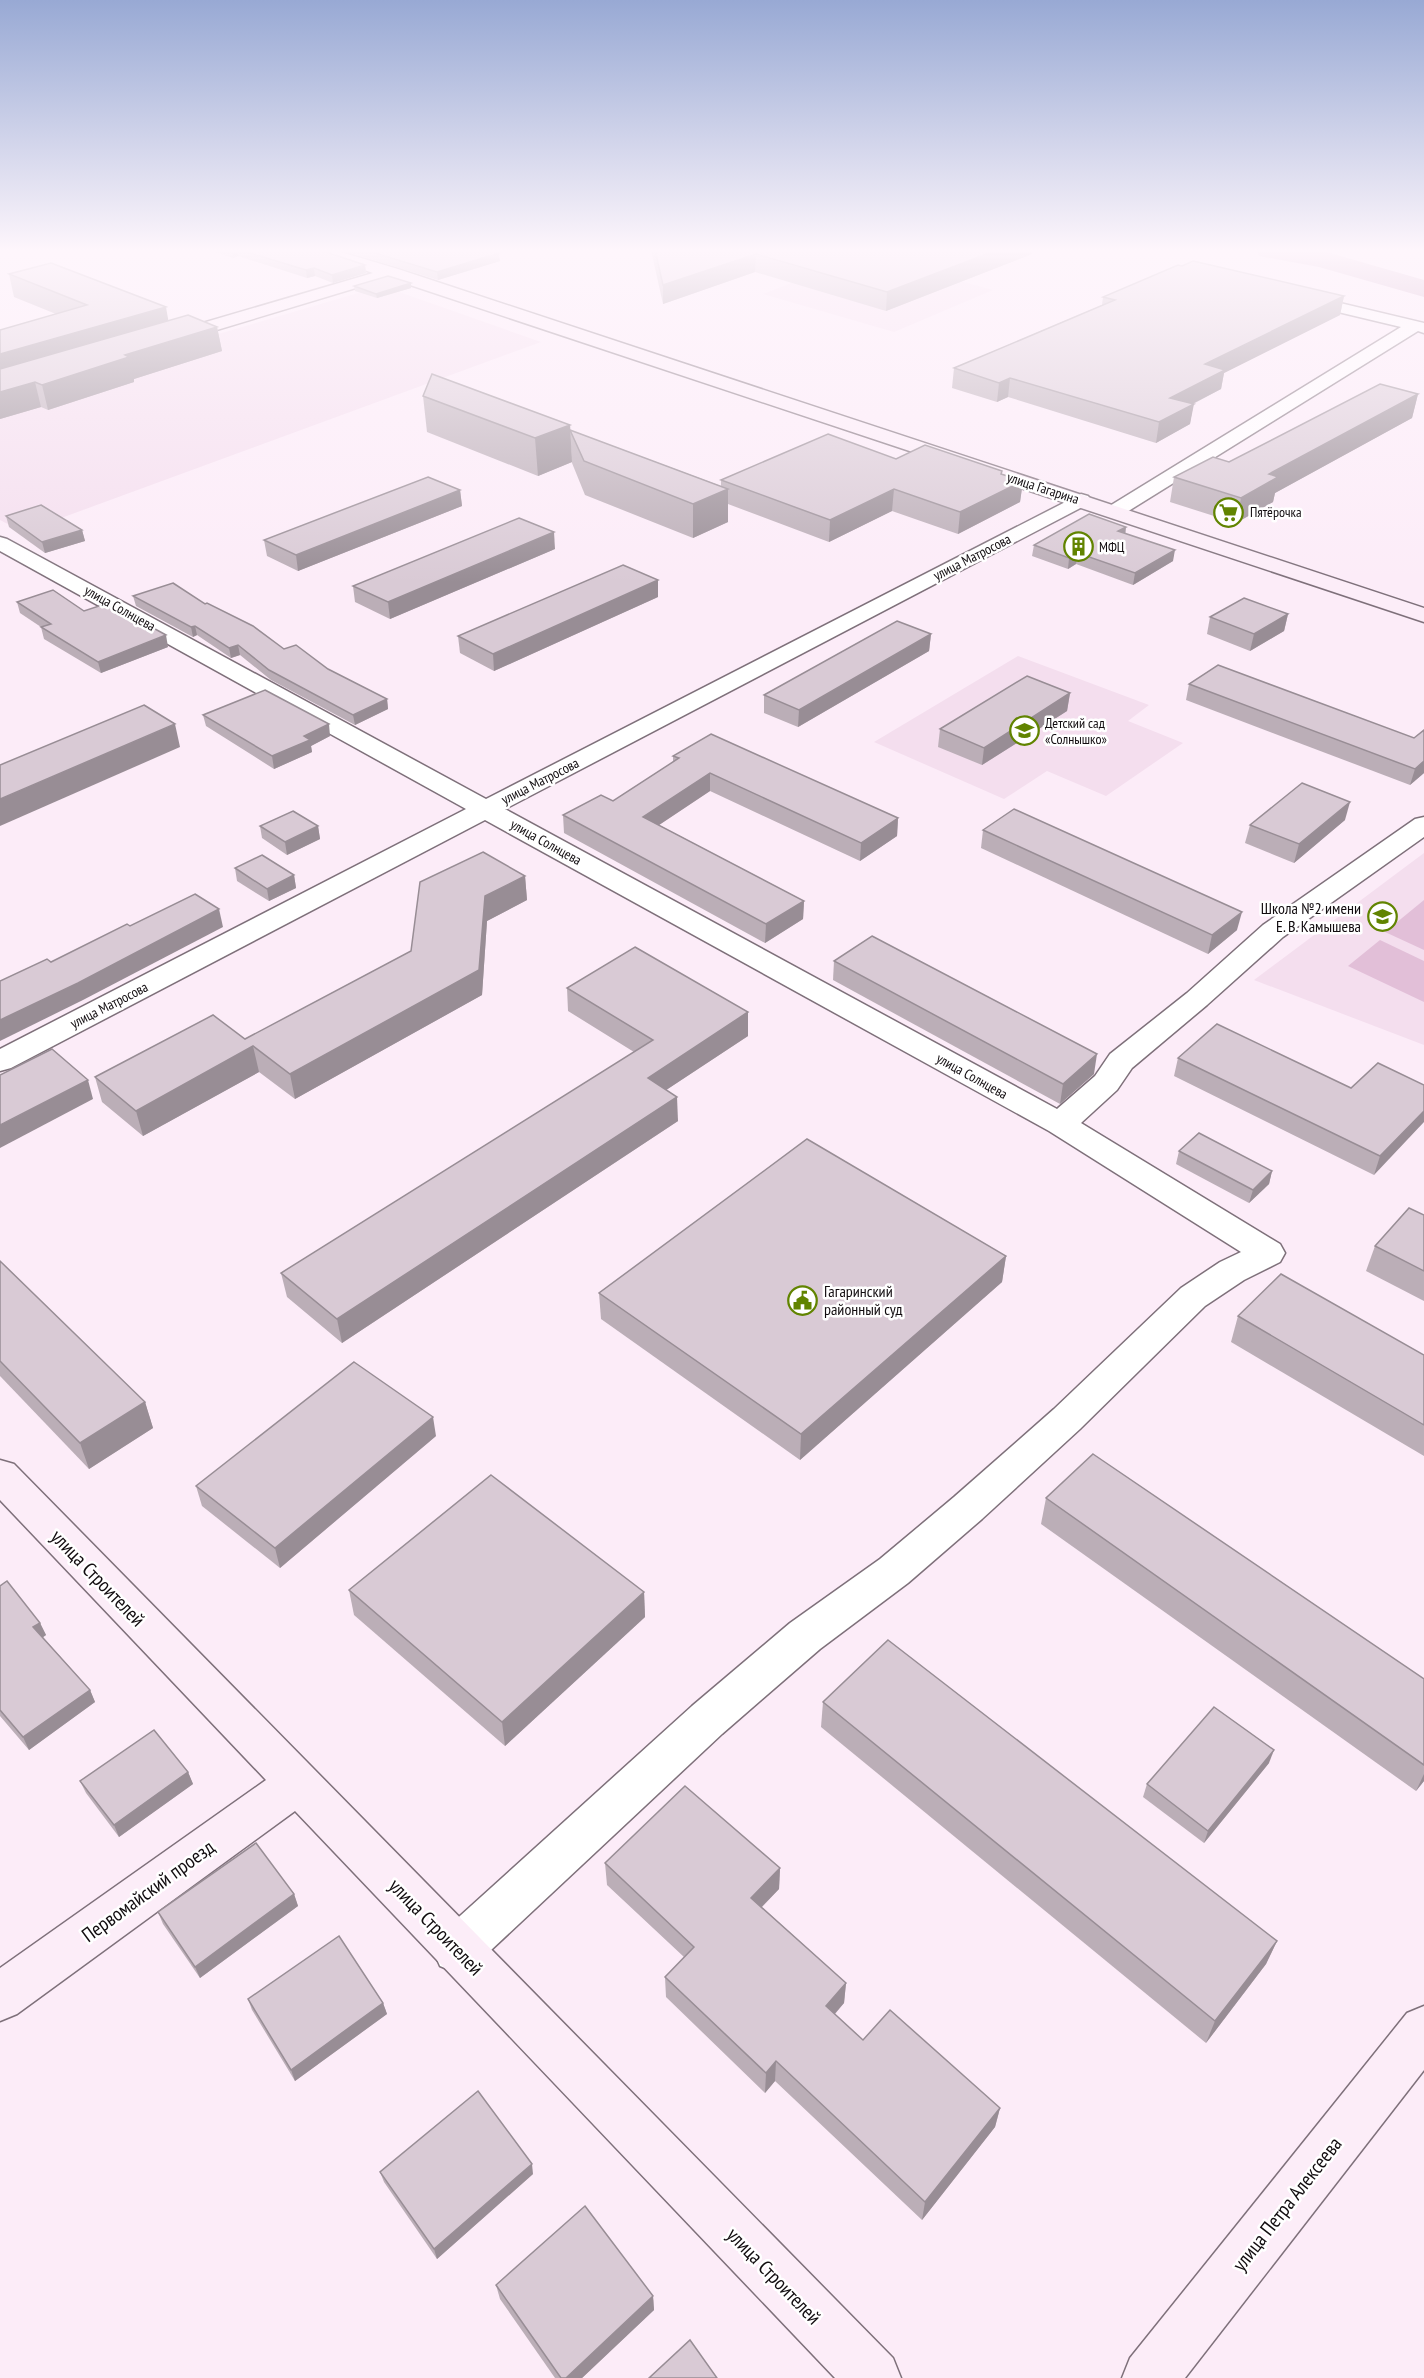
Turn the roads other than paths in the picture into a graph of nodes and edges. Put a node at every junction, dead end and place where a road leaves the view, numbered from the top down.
1 (661, 361) edge
2 (1363, 361) edge
3 (1081, 500) junction
4 (1115, 511) junction
5 (1, 544) edge
6 (1424, 615) edge
7 (486, 809) junction
8 (1424, 825) edge
9 (0, 1061) edge
10 (1060, 1124) junction
11 (0, 1475) edge
12 (297, 1784) junction
13 (457, 1950) junction
14 (0, 1997) edge
15 (1424, 2030) edge
16 (873, 2378) edge
17 (1150, 2378) edge

1 - 3 main road, улица Гагарина
2 - 4 street
3 - 4 main road, улица Гагарина
3 - 7 street, улица Матросова
4 - 6 main road, улица Гагарина
5 - 7 street, улица Солнцева
7 - 9 street, улица Матросова
7 - 10 street, улица Солнцева
8 - 10 street
10 - 13 street, улица Солнцева
11 - 12 main road, улица Строителей
12 - 13 main road, улица Строителей
12 - 14 main road, Первомайский проезд
13 - 16 main road, улица Строителей
15 - 17 main road, улица Петра Алексеева

